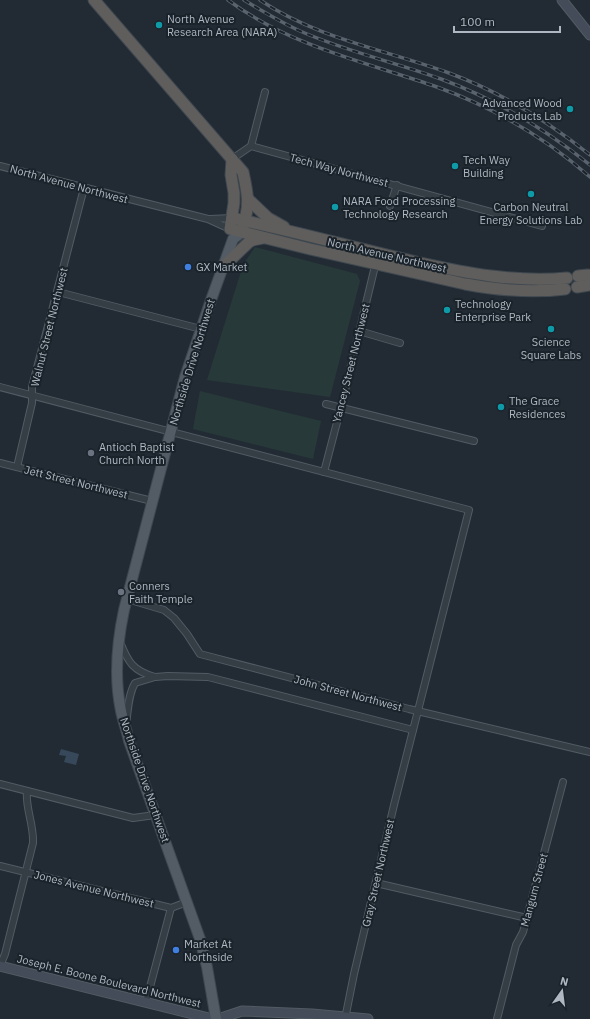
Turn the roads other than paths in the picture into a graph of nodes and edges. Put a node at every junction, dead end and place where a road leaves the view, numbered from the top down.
1 (94, 0) edge
2 (562, 0) edge
3 (590, 35) edge
4 (265, 92) dead end
5 (251, 146) junction
6 (232, 159) junction
7 (0, 166) edge
8 (397, 186) junction
9 (84, 188) junction
10 (248, 200) junction
11 (390, 206) dead end
12 (208, 219) junction
13 (244, 226) junction
14 (542, 226) dead end
15 (232, 229) junction
16 (298, 234) junction
17 (267, 238) junction
18 (377, 258) junction
19 (224, 266) junction
20 (578, 282) edge
21 (58, 292) junction
22 (201, 329) junction
23 (359, 331) junction
24 (400, 342) dead end
25 (0, 388) edge
26 (32, 396) junction
27 (326, 404) dead end
28 (341, 407) junction
29 (170, 432) junction
30 (474, 441) dead end
31 (0, 463) edge
32 (16, 467) junction
33 (324, 472) junction
34 (152, 501) junction
35 (127, 599) junction
36 (119, 641) junction
37 (155, 677) junction
38 (418, 711) junction
39 (126, 727) junction
40 (413, 730) junction
41 (590, 752) edge
42 (563, 782) dead end
43 (0, 784) edge
44 (27, 791) junction
45 (155, 815) junction
46 (0, 866) edge
47 (26, 872) junction
48 (376, 883) junction
49 (187, 902) junction
50 (170, 908) junction
51 (527, 918) junction
52 (0, 966) edge
53 (146, 1002) junction
54 (345, 1018) edge
55 (215, 1019) edge
56 (368, 1019) edge
57 (497, 1019) edge

1 - 6 highway
2 - 3 main road
4 - 5 street
5 - 6 street
5 - 8 street, Tech Way Northwest
6 - 10 highway
6 - 15 highway, Northside Drive Northwest
7 - 9 street, North Avenue Northwest
8 - 11 street
8 - 14 street, Tech Way Northwest
9 - 12 street, North Avenue Northwest
9 - 21 street, Walnut Street Northwest
10 - 13 highway
10 - 16 highway
12 - 15 street, North Avenue Northwest
12 - 15 street, North Avenue Northwest
13 - 15 highway, North Avenue Northwest
13 - 15 main road
13 - 16 highway, North Avenue Northwest
13 - 17 highway, North Avenue Northwest
15 - 19 main road, Northside Drive Northwest
16 - 18 highway, North Avenue Northwest
17 - 18 highway, North Avenue Northwest
17 - 19 highway
18 - 20 highway, North Avenue Northwest
18 - 23 street, Yancey Street Northwest
19 - 22 main road, Northside Drive Northwest
21 - 22 street
21 - 26 street, Walnut Street Northwest
22 - 29 main road, Northside Drive Northwest
23 - 24 street
23 - 28 street, Yancey Street Northwest
25 - 26 street
26 - 29 street
26 - 32 street, Walnut Street Northwest
27 - 28 street
28 - 30 street
28 - 33 street, Yancey Street Northwest
29 - 33 street
29 - 34 main road, Northside Drive Northwest
31 - 32 street, Jett Street Northwest
32 - 34 street, Jett Street Northwest
33 - 38 street, Gray Street Northwest
34 - 35 main road, Northside Drive Northwest
35 - 36 main road, Northside Drive Northwest
35 - 38 street, John Street Northwest
36 - 37 street
36 - 39 main road, Northside Drive Northwest
37 - 39 street
37 - 40 street
38 - 40 street, Gray Street Northwest
38 - 41 street, John Street Northwest
39 - 45 main road, Northside Drive Northwest
40 - 48 street, Gray Street Northwest
42 - 51 street, Mangum Street
43 - 44 street
44 - 45 street
44 - 47 street
45 - 49 main road, Northside Drive Northwest
46 - 47 street, Jones Avenue Northwest
47 - 50 street, Jones Avenue Northwest
47 - 52 street
48 - 51 street
48 - 54 street, Gray Street Northwest
49 - 50 street
49 - 55 main road, Northside Drive Northwest
50 - 53 street
51 - 57 street, Mangum Street
52 - 53 main road, Joseph E. Boone Boulevard Northwest
53 - 55 main road, Joseph E. Boone Boulevard Northwest
54 - 55 main road
54 - 56 main road

